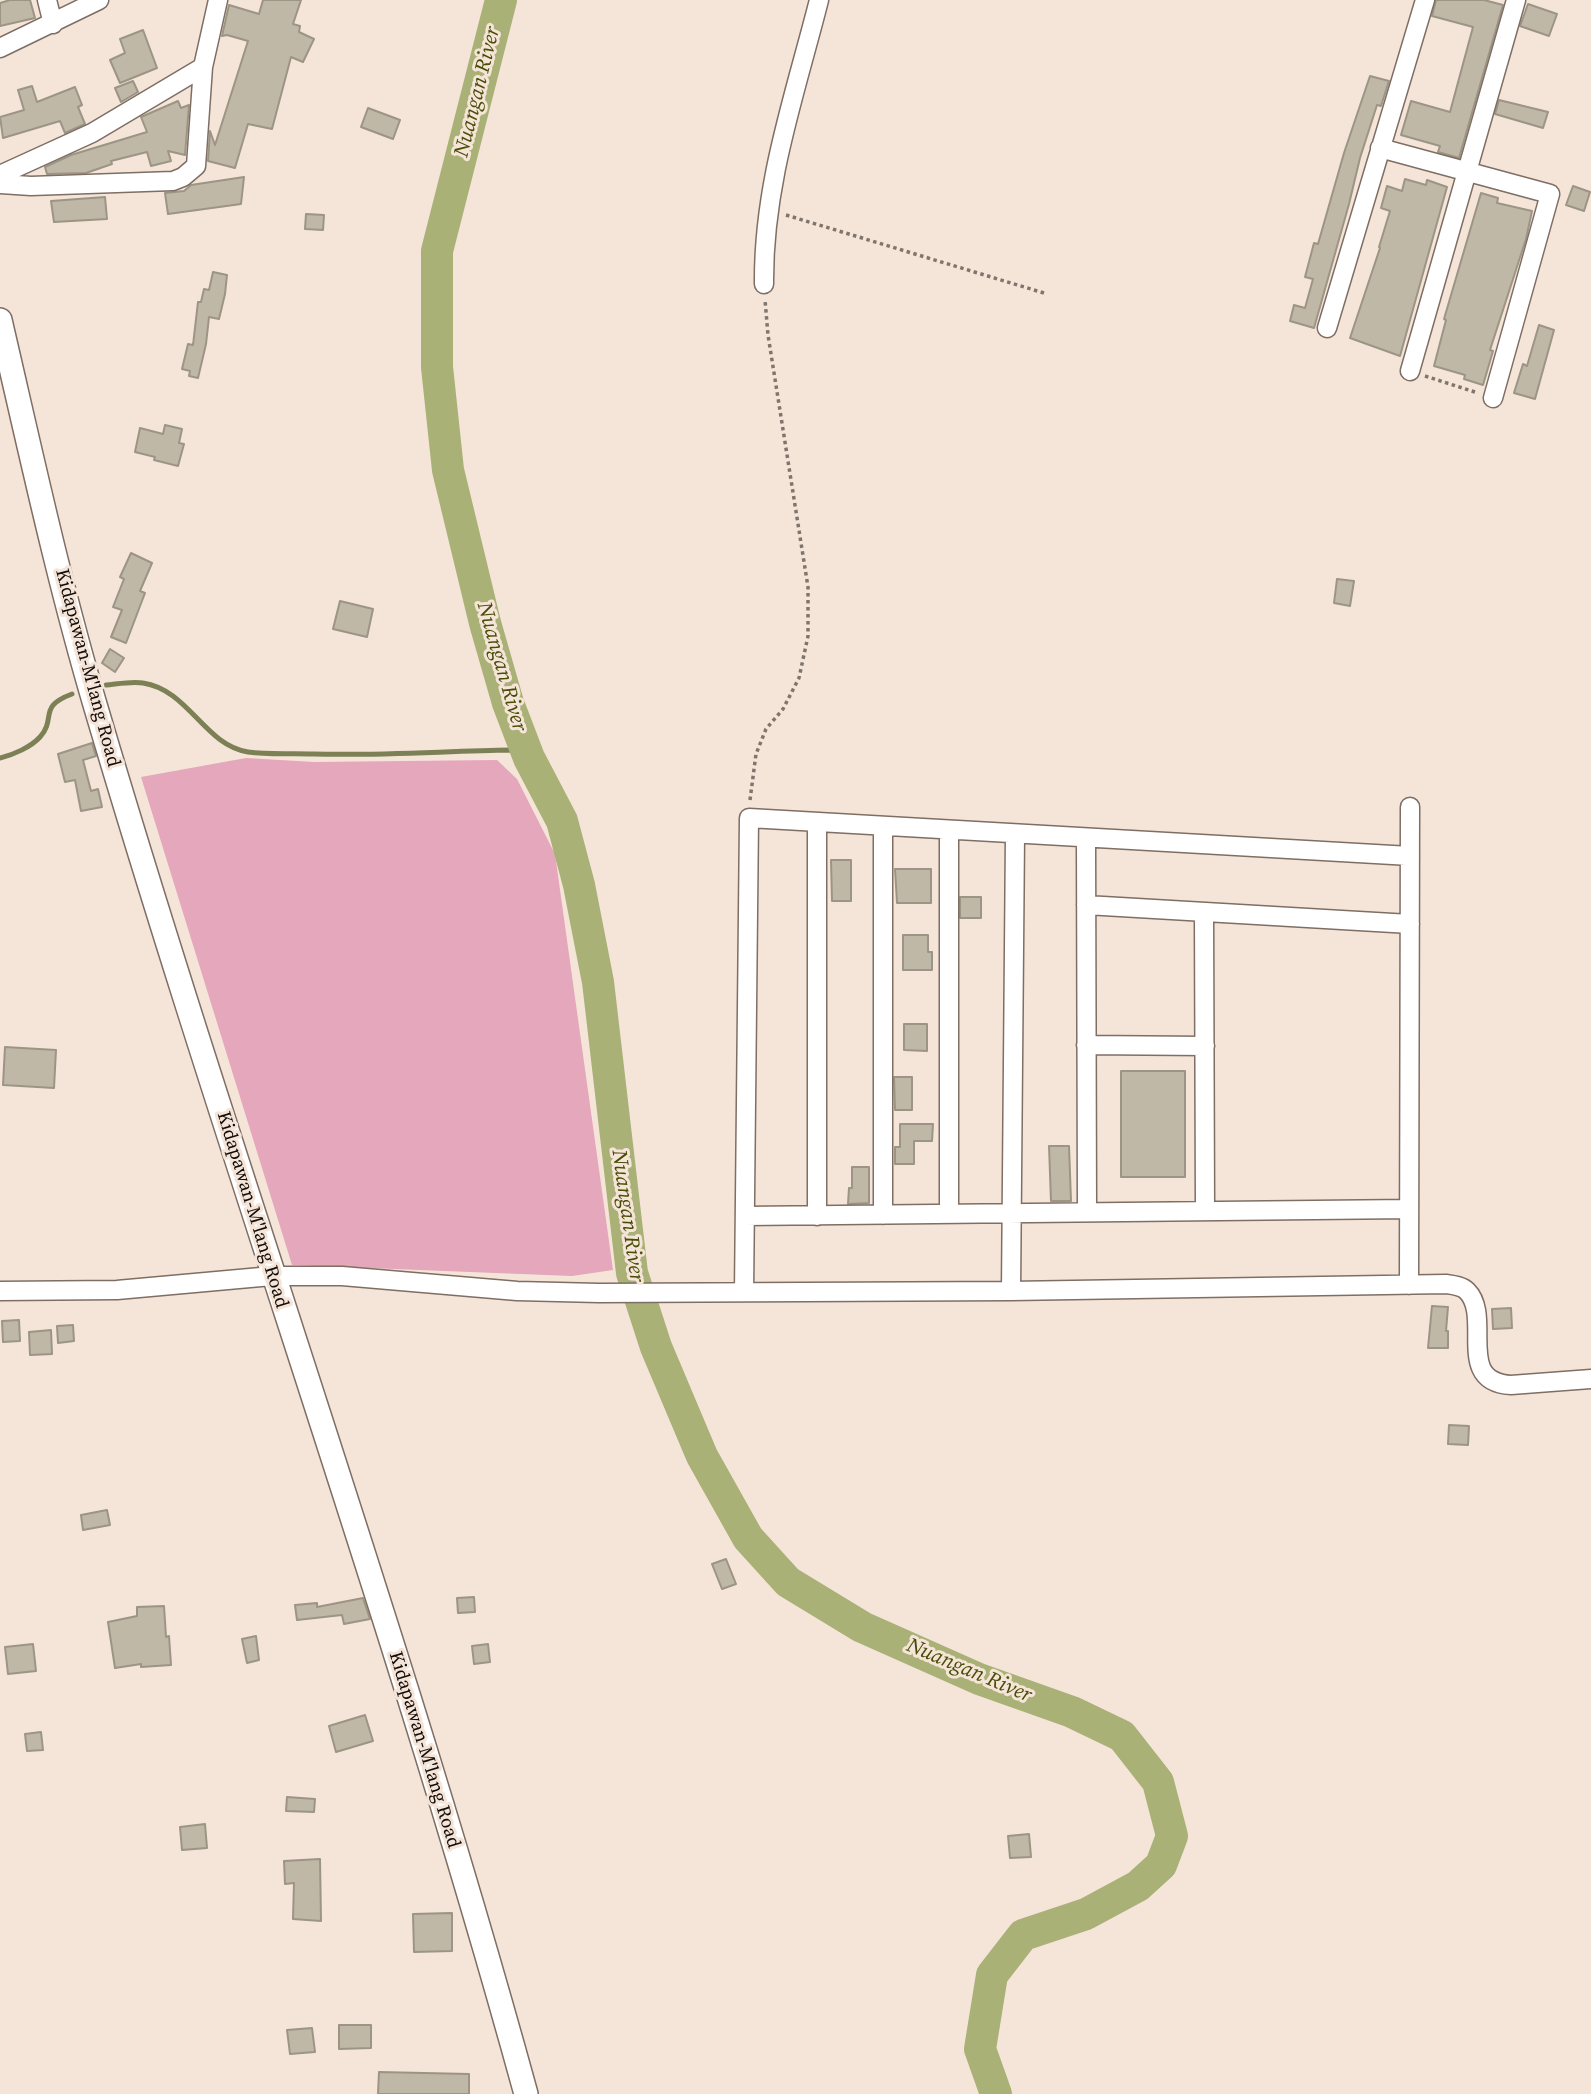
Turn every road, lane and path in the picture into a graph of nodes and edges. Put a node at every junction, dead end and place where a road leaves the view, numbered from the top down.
1 (47, 0) edge
2 (99, 0) edge
3 (218, 0) edge
4 (819, 0) edge
5 (1425, 0) edge
6 (1516, 0) edge
7 (53, 24) junction
8 (0, 48) edge
9 (204, 67) junction
10 (1380, 148) junction
11 (1467, 172) junction
12 (0, 175) edge
13 (0, 184) edge
14 (768, 210) junction
15 (764, 284) joint
16 (1044, 293) dead end
17 (0, 320) edge
18 (1327, 328) dead end
19 (1410, 371) joint
20 (1493, 398) joint
21 (1410, 807) dead end
22 (749, 818) junction
23 (817, 822) junction
24 (883, 826) junction
25 (949, 830) junction
26 (1015, 834) junction
27 (1086, 838) junction
28 (1410, 856) junction
29 (1086, 905) junction
30 (1205, 912) junction
31 (1410, 924) junction
32 (1086, 1045) junction
33 (1205, 1046) junction
34 (1409, 1209) junction
35 (1205, 1211) junction
36 (1087, 1212) junction
37 (1013, 1213) junction
38 (949, 1214) junction
39 (883, 1215) junction
40 (745, 1216) junction
41 (817, 1216) junction
42 (272, 1276) junction
43 (1409, 1285) junction
44 (0, 1290) edge
45 (1011, 1291) junction
46 (744, 1292) junction
47 (1591, 1379) edge
48 (526, 2094) edge

1 - 7 street
2 - 7 street
3 - 9 street
4 - 14 street
5 - 10 street
6 - 11 street
7 - 8 street
9 - 12 street
9 - 13 street
10 - 11 street
10 - 18 street
11 - 19 street
11 - 20 street
14 - 15 street
14 - 16 path
15 - 22 path
17 - 42 main road, Kidapawan-M'lang Road
19 - 20 path
21 - 28 street
22 - 23 street
22 - 40 street
23 - 24 street
23 - 41 street
24 - 25 street
24 - 39 street
25 - 26 street
25 - 38 street
26 - 27 street
26 - 37 street
27 - 28 street
27 - 29 street
28 - 31 street
29 - 30 street
29 - 32 street
30 - 31 street
30 - 33 street
31 - 34 street
32 - 33 street
32 - 36 street
33 - 35 street
34 - 35 street
34 - 43 street
35 - 36 street
36 - 37 street
37 - 38 street
37 - 45 street
38 - 39 street
39 - 41 street
40 - 41 street
40 - 46 street
42 - 44 street
42 - 46 street
42 - 48 main road, Kidapawan-M'lang Road
43 - 45 street
43 - 47 street
45 - 46 street

